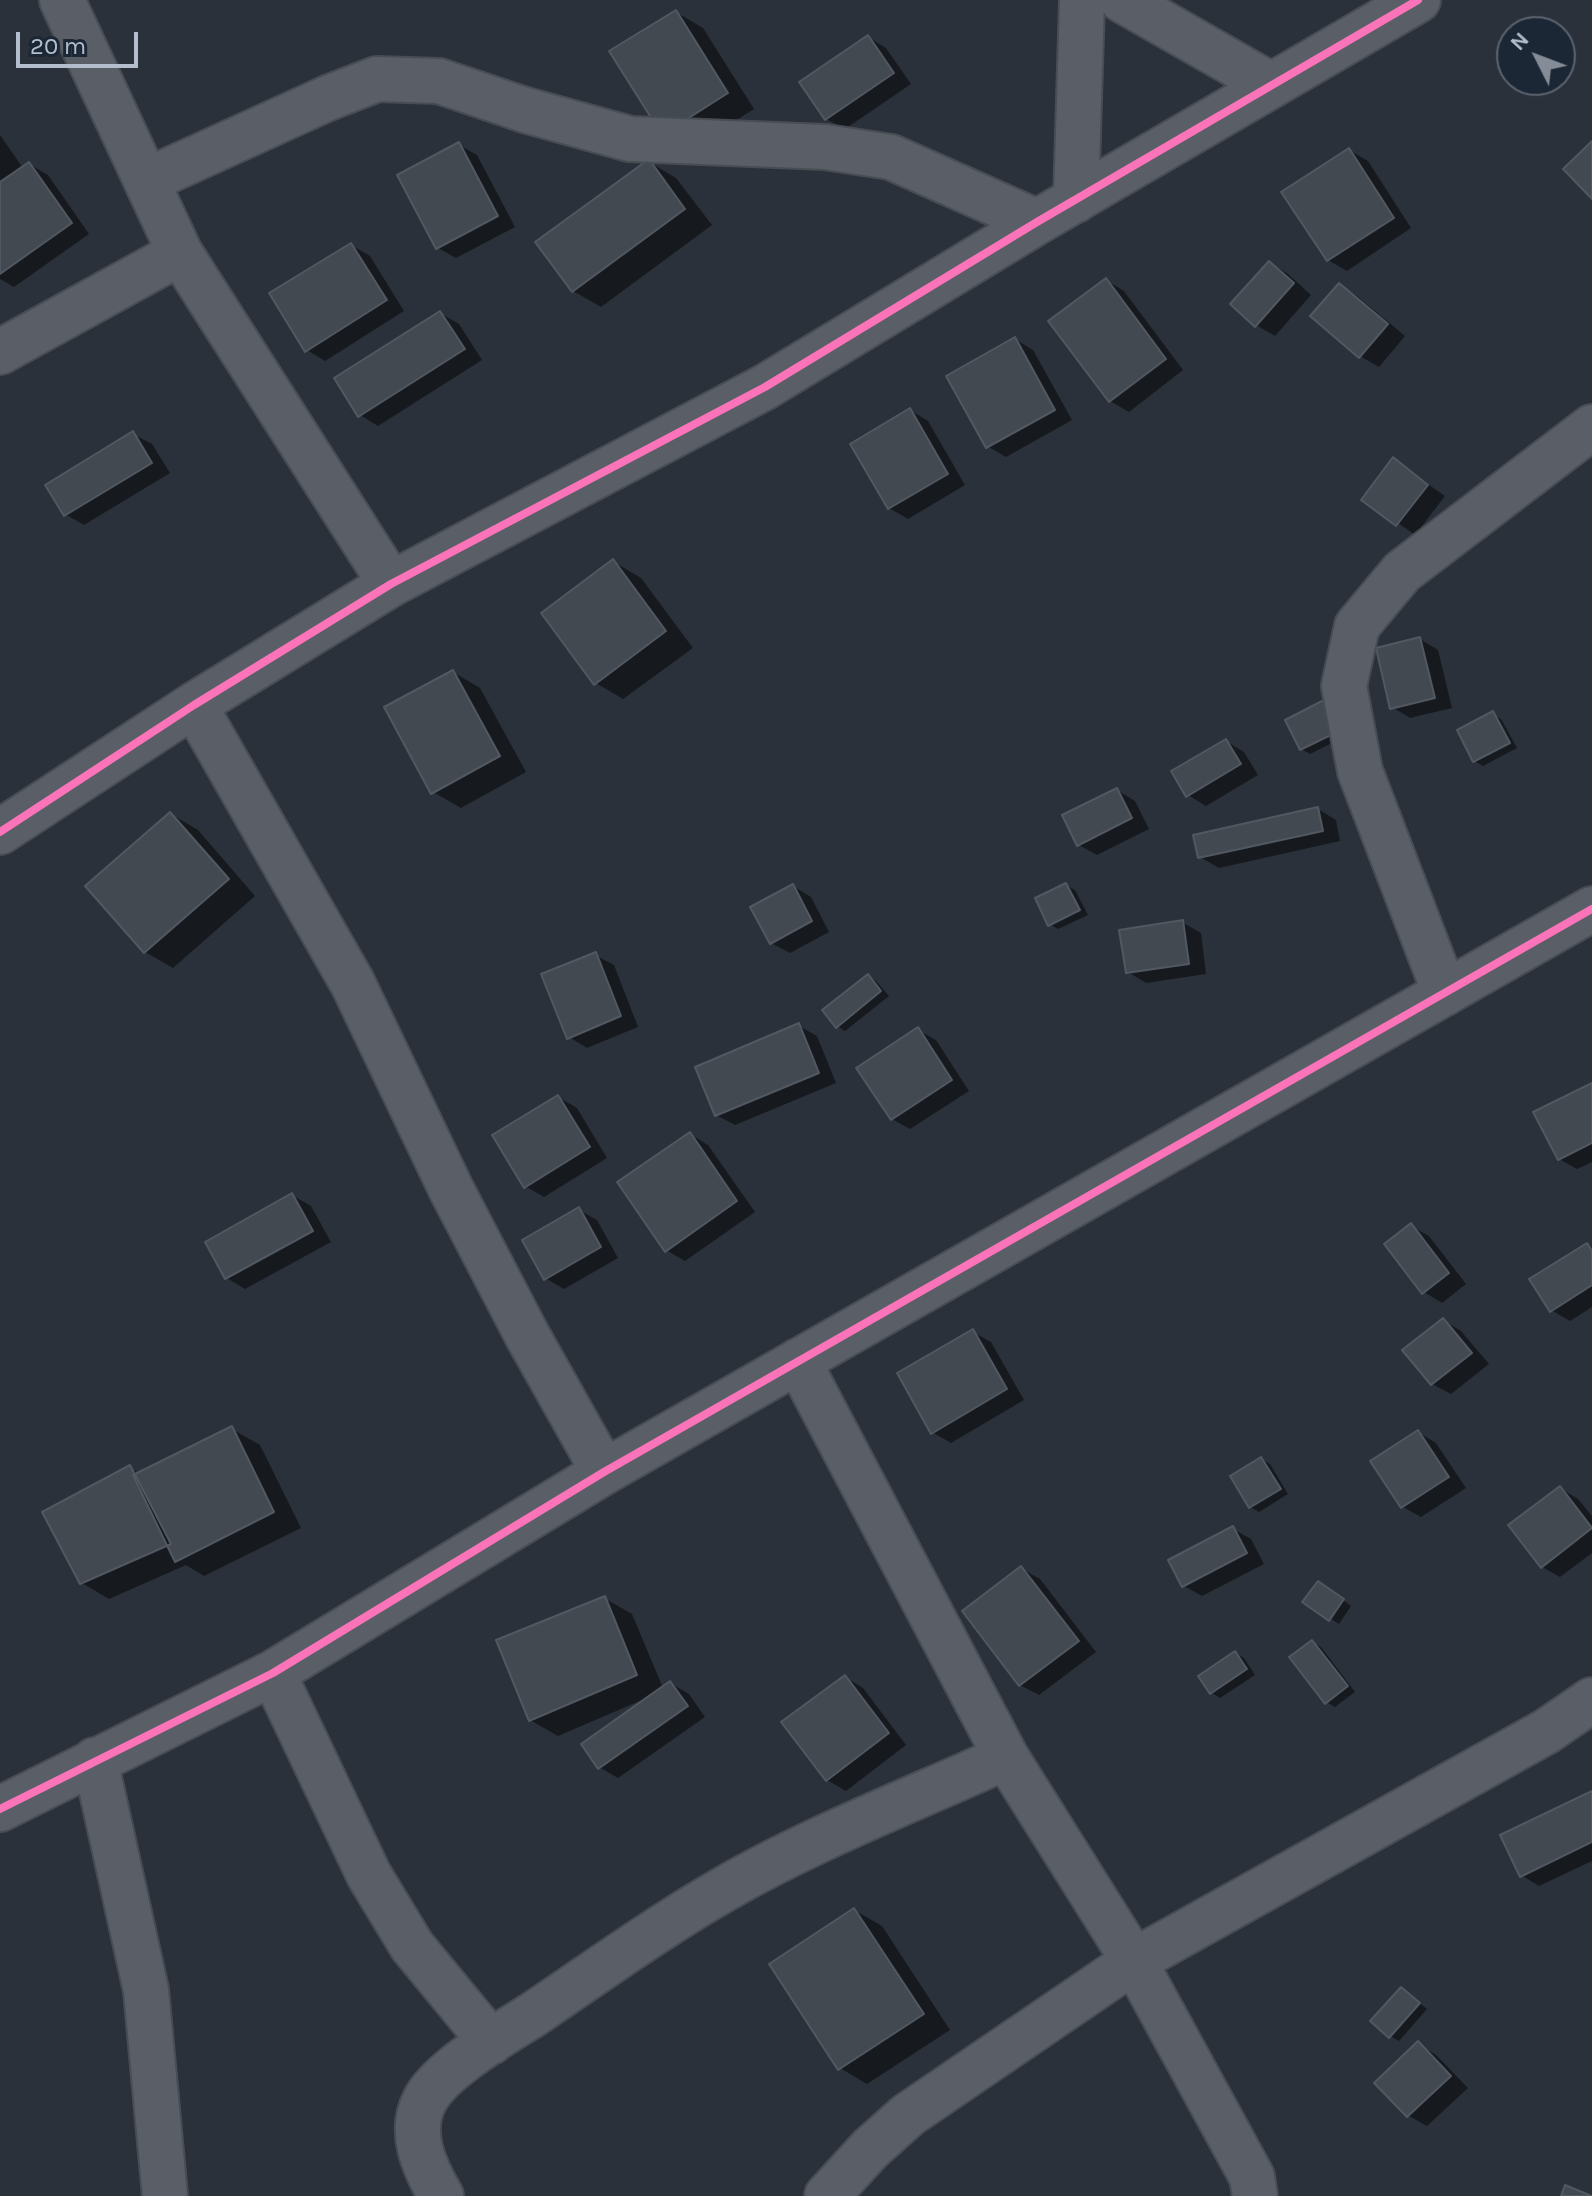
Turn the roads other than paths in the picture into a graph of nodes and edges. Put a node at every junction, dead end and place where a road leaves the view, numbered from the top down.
1 (62, 0) edge
2 (1082, 0) edge
3 (1122, 0) edge
4 (1418, 0) edge
5 (1271, 85) junction
6 (148, 180) junction
7 (1076, 200) junction
8 (1037, 222) junction
9 (180, 253) junction
10 (0, 352) edge
11 (1592, 427) edge
12 (391, 584) junction
13 (194, 705) junction
14 (0, 832) edge
15 (1592, 909) edge
16 (1445, 993) junction
17 (798, 1361) junction
18 (604, 1472) junction
19 (273, 1673) junction
20 (1592, 1700) edge
21 (1006, 1757) junction
22 (95, 1760) junction
23 (0, 1809) edge
24 (1134, 1961) junction
25 (491, 2042) junction
26 (165, 2196) edge
27 (441, 2196) edge
28 (827, 2196) edge
29 (1255, 2196) edge

1 - 6 street
2 - 7 street
3 - 5 street
4 - 5 street
5 - 7 street
6 - 8 street
6 - 9 street
7 - 8 street
8 - 12 street
9 - 10 street
9 - 12 street
11 - 16 street
12 - 13 street
13 - 14 street
13 - 18 street
15 - 16 street
16 - 17 street
17 - 18 street
17 - 21 street
18 - 19 street
19 - 22 street
19 - 25 street
20 - 24 street
21 - 24 street
21 - 25 street
22 - 23 street
22 - 26 street
24 - 28 street
24 - 29 street
25 - 27 street

